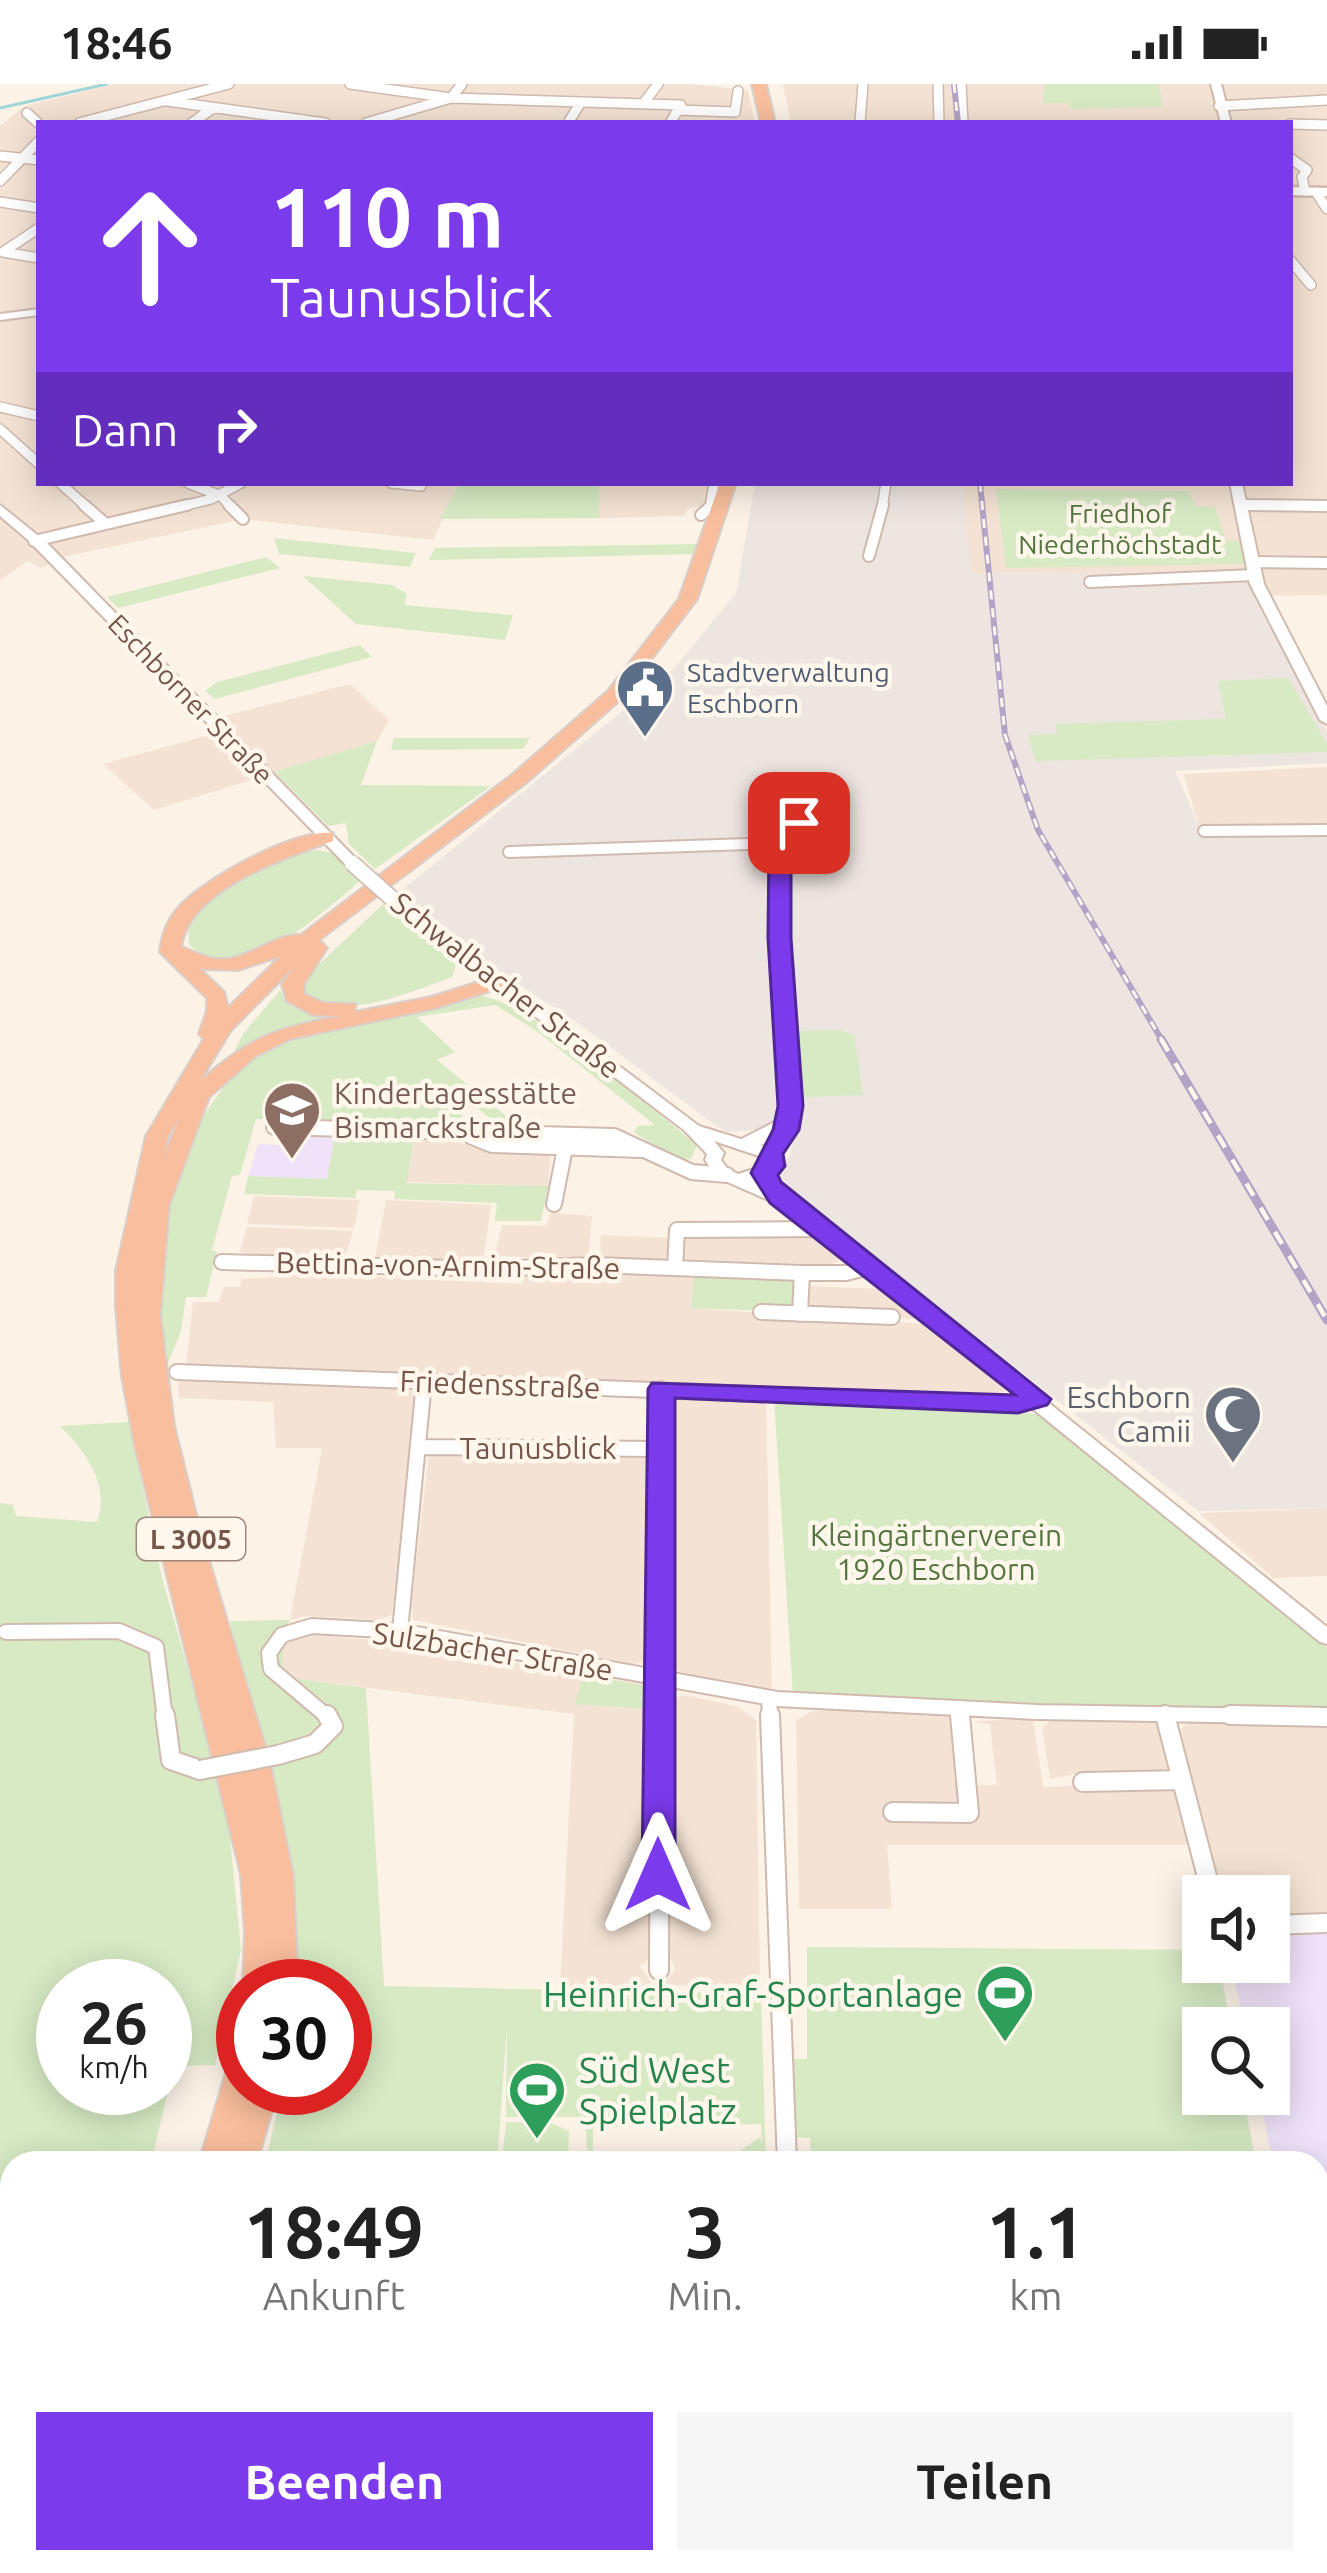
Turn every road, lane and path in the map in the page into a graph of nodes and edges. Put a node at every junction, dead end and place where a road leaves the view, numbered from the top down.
1 (230, 84) edge
2 (350, 84) edge
3 (462, 84) edge
4 (658, 84) edge
5 (759, 84) edge
6 (770, 84) edge
7 (863, 84) edge
8 (938, 84) edge
9 (961, 84) edge
10 (1216, 84) edge
11 (738, 91) dead end
12 (451, 98) junction
13 (1327, 100) edge
14 (167, 101) junction
15 (581, 102) junction
16 (643, 104) junction
17 (1219, 106) junction
18 (679, 107) junction
19 (214, 108) junction
20 (27, 113) dead end
21 (95, 120) edge
22 (196, 120) edge
23 (303, 120) edge
24 (376, 120) edge
25 (570, 120) edge
26 (672, 120) edge
27 (767, 120) edge
28 (777, 120) edge
29 (860, 120) edge
30 (939, 120) edge
31 (964, 120) edge
32 (1225, 120) edge
33 (36, 121) edge
34 (1293, 124) edge
35 (1327, 125) edge
36 (36, 144) edge
37 (0, 156) edge
38 (22, 158) junction
39 (36, 160) edge
40 (1293, 160) edge
41 (0, 181) edge
42 (1309, 192) edge
43 (0, 202) edge
44 (36, 208) edge
45 (1327, 209) edge
46 (36, 230) edge
47 (2, 252) edge
48 (36, 258) edge
49 (1293, 264) edge
50 (1311, 285) dead end
51 (36, 312) edge
52 (0, 317) edge
53 (0, 407) edge
54 (36, 415) edge
55 (0, 429) edge
56 (36, 461) edge
57 (63, 486) edge
58 (196, 486) edge
59 (236, 486) edge
60 (714, 486) edge
61 (727, 486) edge
62 (743, 486) edge
63 (886, 486) edge
64 (1237, 486) edge
65 (221, 496) junction
66 (1240, 505) junction
67 (1327, 506) edge
68 (0, 509) edge
69 (701, 515) dead end
70 (243, 519) dead end
71 (106, 524) junction
72 (34, 542) junction
73 (869, 556) dead end
74 (1327, 563) edge
75 (1253, 568) junction
76 (1090, 582) dead end
77 (1327, 720) edge
78 (1327, 830) edge
79 (1204, 831) dead end
80 (326, 837) junction
81 (509, 851) dead end
82 (340, 909) junction
83 (170, 934) junction
84 (317, 948) junction
85 (489, 978) junction
86 (201, 1059) junction
87 (199, 1094) junction
88 (788, 1124) junction
89 (274, 1127) dead end
90 (691, 1127) junction
91 (567, 1140) junction
92 (742, 1144) junction
93 (770, 1154) junction
94 (725, 1168) junction
95 (764, 1173) junction
96 (779, 1198) junction
97 (554, 1204) dead end
98 (822, 1229) junction
99 (221, 1262) dead end
100 (870, 1267) junction
101 (675, 1268) junction
102 (802, 1274) junction
103 (761, 1312) dead end
104 (800, 1314) junction
105 (892, 1317) dead end
106 (177, 1372) dead end
107 (424, 1382) junction
108 (662, 1389) junction
109 (1037, 1399) junction
110 (418, 1447) junction
111 (659, 1449) junction
112 (400, 1631) junction
113 (6, 1632) dead end
114 (1327, 1636) edge
115 (658, 1678) junction
116 (769, 1699) junction
117 (959, 1708) junction
118 (1165, 1714) junction
119 (1327, 1717) edge
120 (1182, 1780) junction
121 (1083, 1782) dead end
122 (893, 1812) dead end
123 (1207, 1875) edge
124 (1327, 1923) edge
125 (1290, 1924) edge
126 (258, 1959) edge
127 (283, 1959) edge
128 (659, 1970) dead end
129 (229, 2115) edge
130 (256, 2115) edge
131 (218, 2151) edge
132 (247, 2151) edge
133 (787, 2151) edge

1 - 14 street
2 - 12 street
3 - 12 street
4 - 16 street
5 - 27 highway
6 - 28 highway
7 - 29 street
8 - 30 street
9 - 31 street
10 - 17 street
11 - 18 street
12 - 15 street
12 - 24 street
13 - 17 street
14 - 19 street
14 - 21 street
15 - 16 street
15 - 25 street
16 - 18 street
17 - 32 street
18 - 26 street
19 - 22 street
19 - 23 street
20 - 33 street
34 - 35 street
36 - 38 street
37 - 38 street
38 - 39 street
38 - 41 street
40 - 42 street
42 - 45 street
43 - 44 street
46 - 47 street
47 - 48 street
49 - 50 street
51 - 52 street
53 - 54 street
55 - 56 street
57 - 71 street
58 - 65 street
59 - 65 street
60 - 69 street
61 - 82 highway, L 3005
62 - 84 highway, L 3005
63 - 73 street
64 - 66 street
65 - 70 street
65 - 71 street
66 - 67 street
66 - 75 street
68 - 72 street, Eschborner Straße
71 - 72 street
72 - 80 street, Eschborner Straße
74 - 75 street
75 - 76 street
75 - 77 street
78 - 79 street
80 - 83 highway
80 - 85 street, Schwalbacher Straße, bridge
81 - 88 street
82 - 83 highway
82 - 86 highway, L 3005
83 - 86 highway
84 - 85 highway
84 - 87 highway, L 3005
85 - 87 highway
85 - 90 street, Schwalbacher Straße
86 - 126 highway, L 3005
87 - 127 highway, L 3005
88 - 92 street
88 - 93 street
89 - 91 street
90 - 92 street, Schwalbacher Straße
90 - 94 street, Schwalbacher Straße
91 - 94 street
91 - 97 street
92 - 93 street, Schwalbacher Straße
92 - 94 street
93 - 95 street
94 - 95 street
94 - 96 street, Schwalbacher Straße
95 - 96 street, Schwalbacher Straße
96 - 98 street, Schwalbacher Straße
98 - 100 street, Schwalbacher Straße
98 - 101 street
99 - 101 street, Bettina-von-Arnim-Straße
100 - 102 street, Bettina-von-Arnim-Straße
100 - 109 street, Schwalbacher Straße
101 - 102 street, Bettina-von-Arnim-Straße
102 - 104 street
103 - 104 street
104 - 105 street
106 - 107 street, Friedensstraße
107 - 108 street, Friedensstraße
107 - 110 street, Taunusblick
108 - 109 street, Friedensstraße
108 - 111 street, Taunusblick
109 - 114 street, Schwalbacher Straße
110 - 111 street, Taunusblick
110 - 112 street, Taunusblick
111 - 115 street, Taunusblick
112 - 113 street, Sulzbacher Straße, bridge
112 - 115 street, Sulzbacher Straße
115 - 116 street, Sulzbacher Straße
115 - 128 street, Taunusblick
116 - 117 street, Sulzbacher Straße
116 - 133 street
117 - 118 street, Sulzbacher Straße
117 - 122 street
118 - 119 street, Sulzbacher Straße
118 - 120 street
120 - 121 street
120 - 123 street
124 - 125 street
129 - 131 highway
130 - 132 highway

